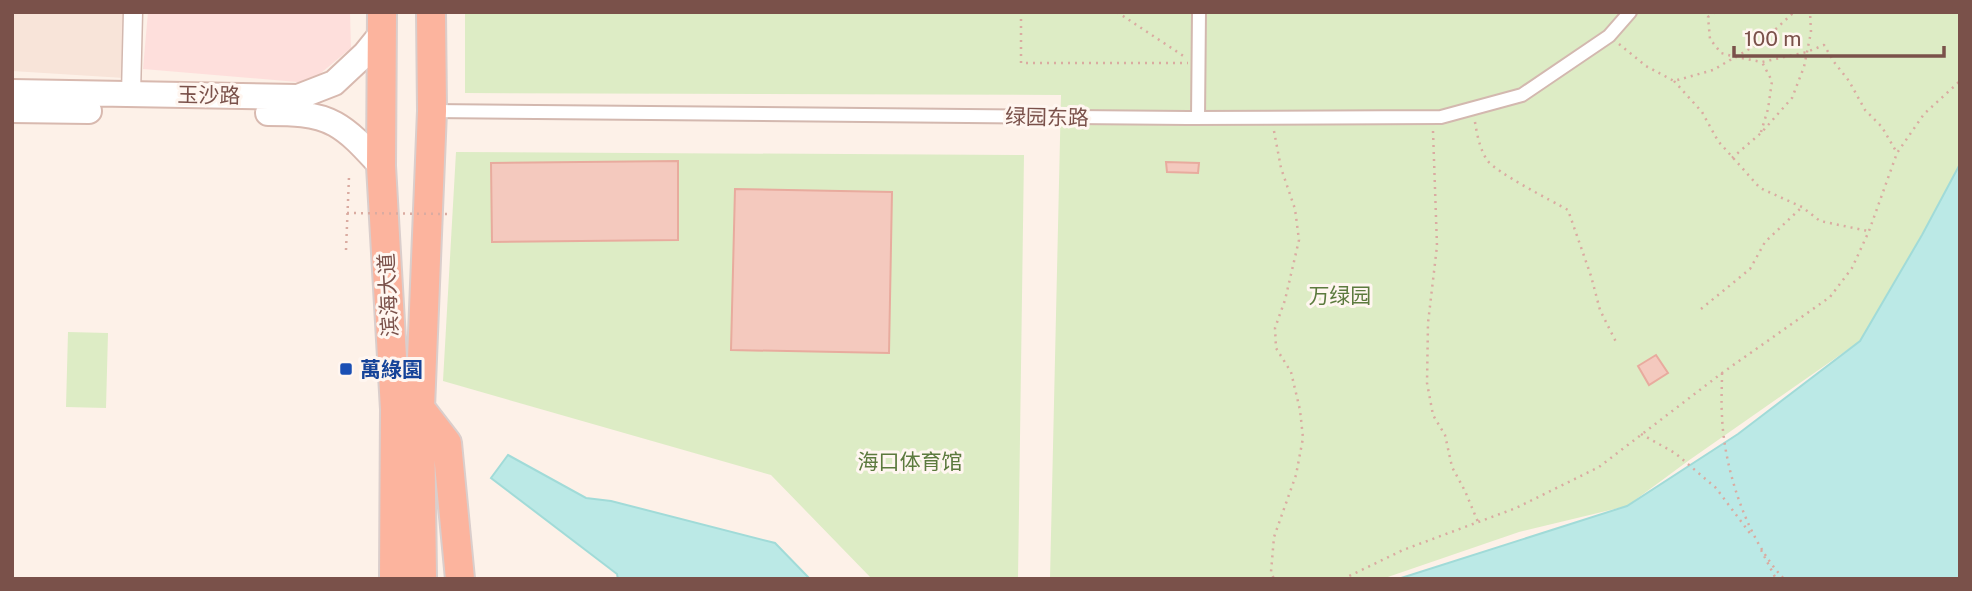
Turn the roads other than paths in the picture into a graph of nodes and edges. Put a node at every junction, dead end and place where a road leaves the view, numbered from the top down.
1 (133, 12) edge
2 (431, 12) edge
3 (1199, 12) edge
4 (1630, 12) edge
5 (382, 23) edge
6 (12, 92) edge
7 (131, 94) junction
8 (12, 110) edge
9 (432, 111) junction
10 (1198, 118) junction
11 (381, 166) junction
12 (420, 408) junction
13 (394, 579) edge
14 (422, 579) edge
15 (446, 579) edge
16 (460, 579) edge

1 - 7 street
2 - 9 highway, 滨海大道
3 - 10 street
4 - 10 street, 绿园东路
5 - 7 main road, 玉沙路
5 - 11 highway, 滨海大道
6 - 7 main road, 玉沙路
8 - 11 main road, 玉沙路
9 - 10 street, 绿园东路
9 - 12 highway, 滨海大道
11 - 13 highway, 滨海大道
12 - 14 highway, 滨海大道
12 - 15 highway
12 - 16 highway

